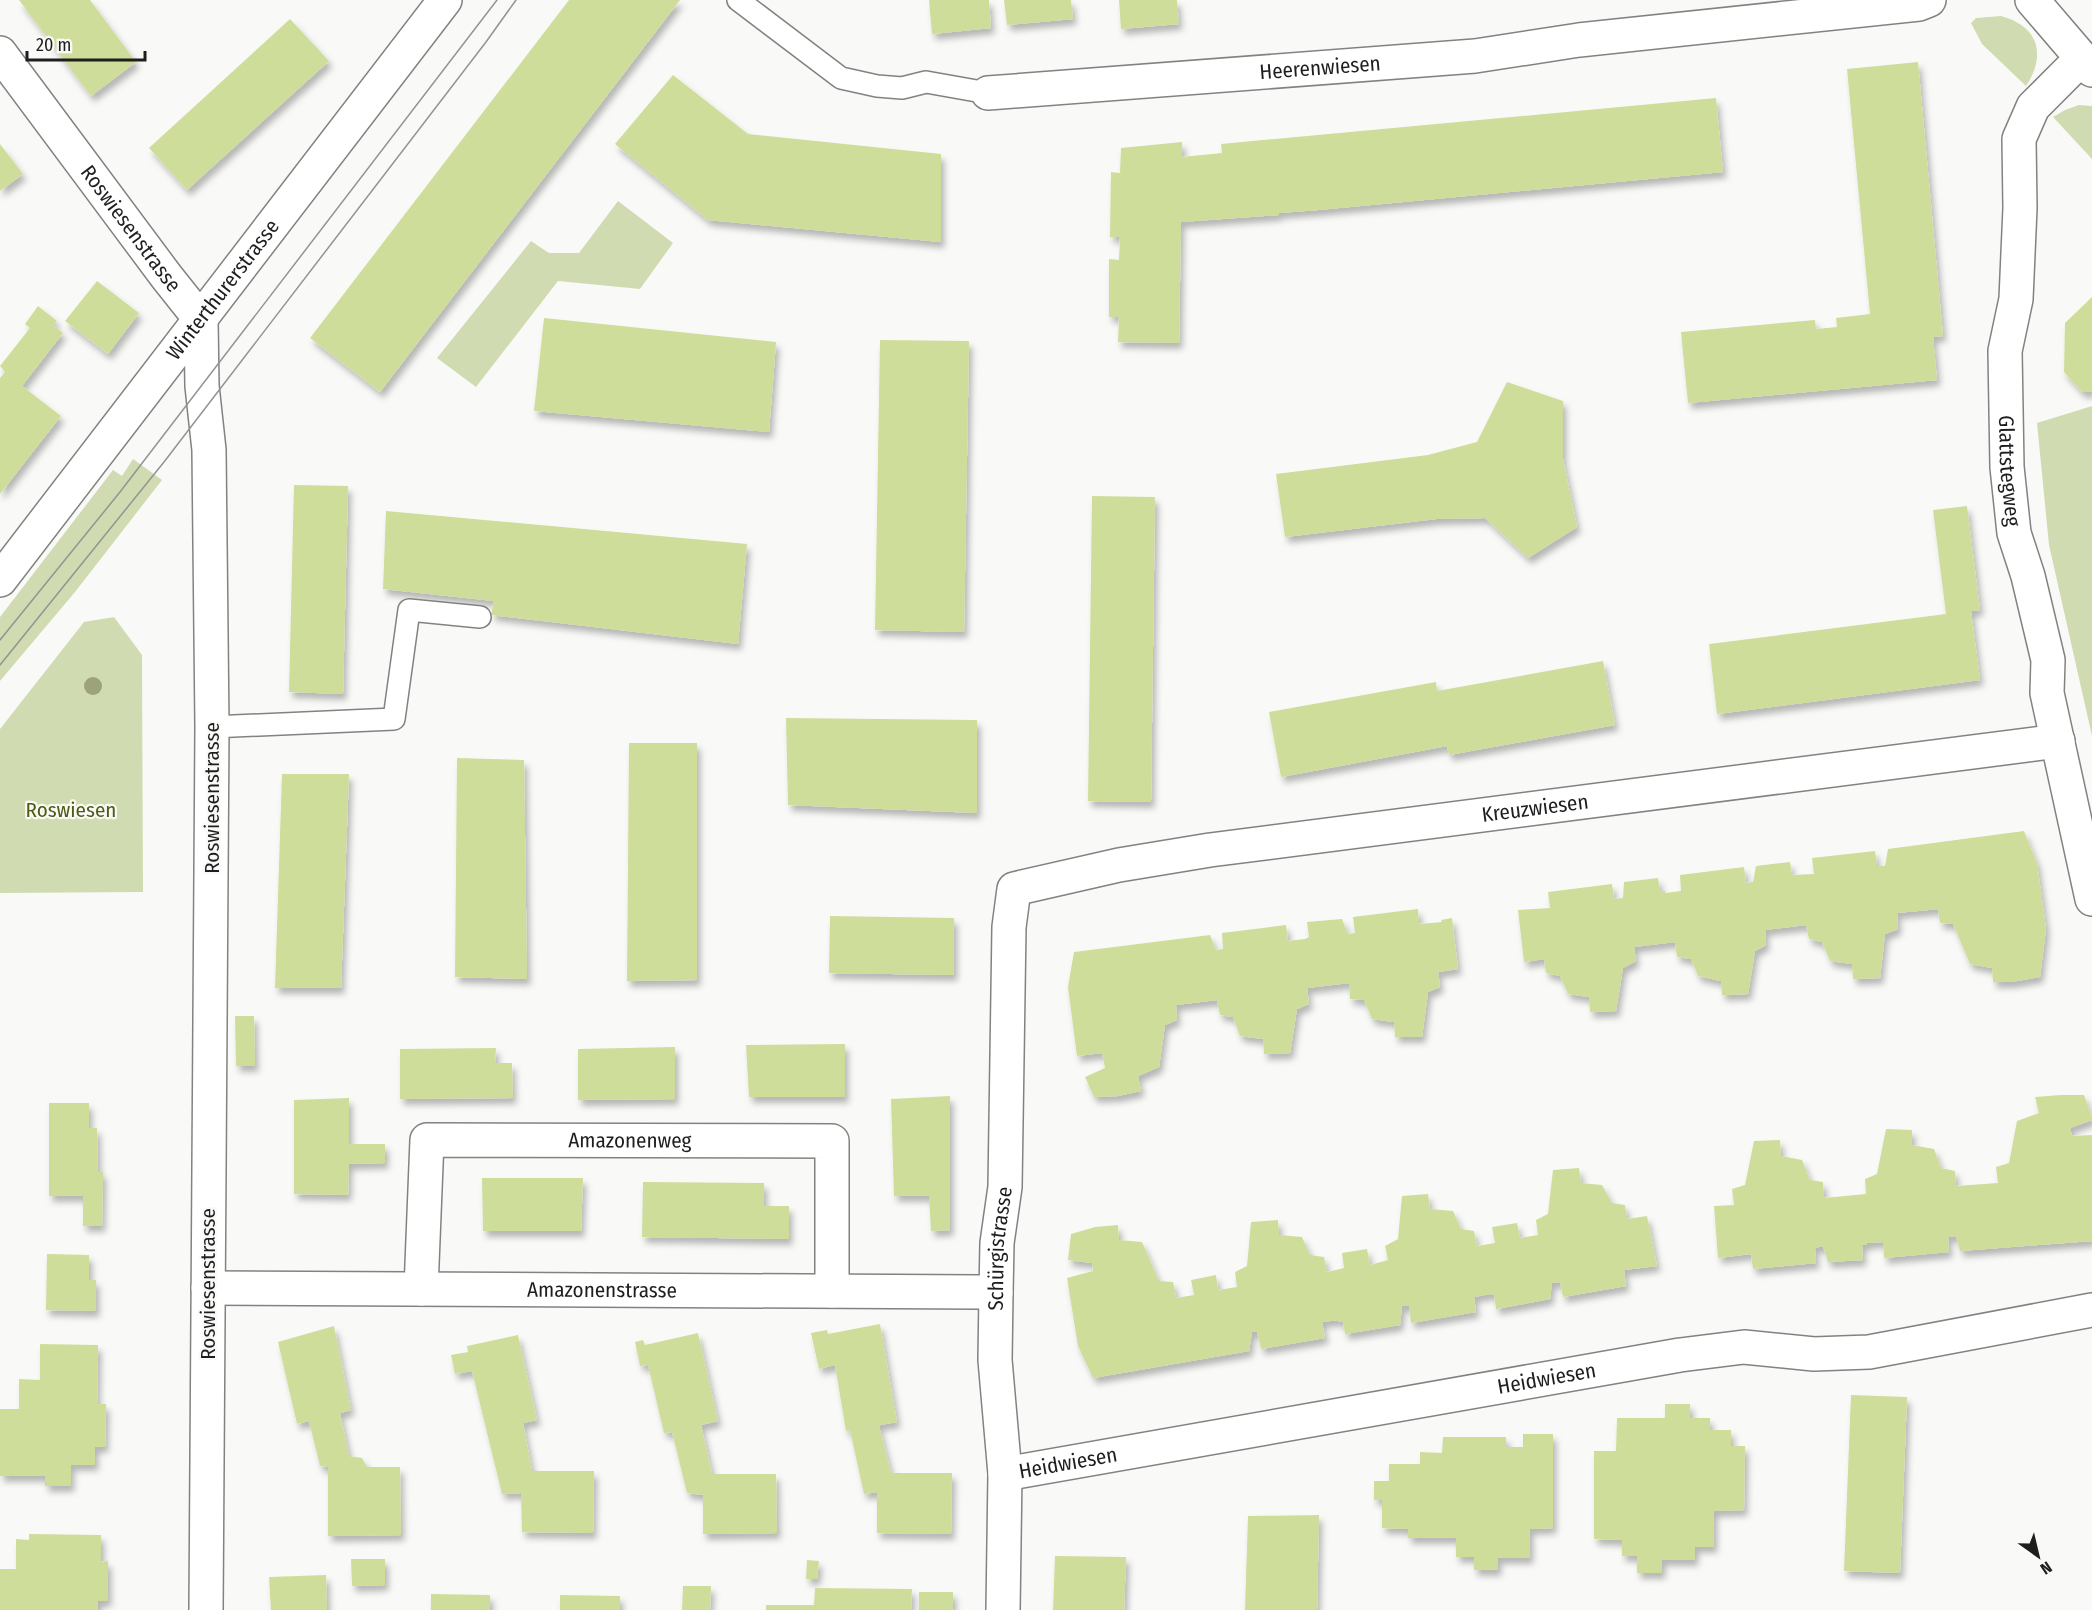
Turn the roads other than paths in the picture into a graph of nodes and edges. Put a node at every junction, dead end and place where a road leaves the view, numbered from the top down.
1 (445, 0) edge
2 (738, 0) edge
3 (1929, 0) edge
4 (2032, 0) edge
5 (0, 53) edge
6 (2086, 64) edge
7 (988, 93) joint
8 (201, 320) junction
9 (0, 580) edge
10 (480, 616) dead end
11 (212, 726) junction
12 (2058, 741) junction
13 (1014, 888) joint
14 (2092, 899) edge
15 (208, 1288) junction
16 (421, 1289) junction
17 (832, 1291) junction
18 (996, 1293) junction
19 (2092, 1310) edge
20 (1005, 1474) junction
21 (206, 1610) edge
22 (1003, 1610) edge

1 - 8 street, Winterthurerstrasse
2 - 7 lane, Heerenwiesen
3 - 7 street, Heerenwiesen
4 - 6 street
5 - 8 street, Roswiesenstrasse
6 - 12 street, Glattstegweg
8 - 9 street, Winterthurerstrasse
8 - 11 street, Roswiesenstrasse
10 - 11 lane
11 - 15 street, Roswiesenstrasse
12 - 13 street, Kreuzwiesen
12 - 14 street, Glattstegweg
13 - 18 street, Schürgistrasse
15 - 16 street, Amazonenstrasse
15 - 21 street, Roswiesenstrasse
16 - 17 street, Amazonenstrasse
16 - 17 street, Amazonenweg
17 - 18 street, Amazonenstrasse
18 - 20 street, Schürgistrasse
19 - 20 street, Heidwiesen
20 - 22 street, Schürgistrasse

